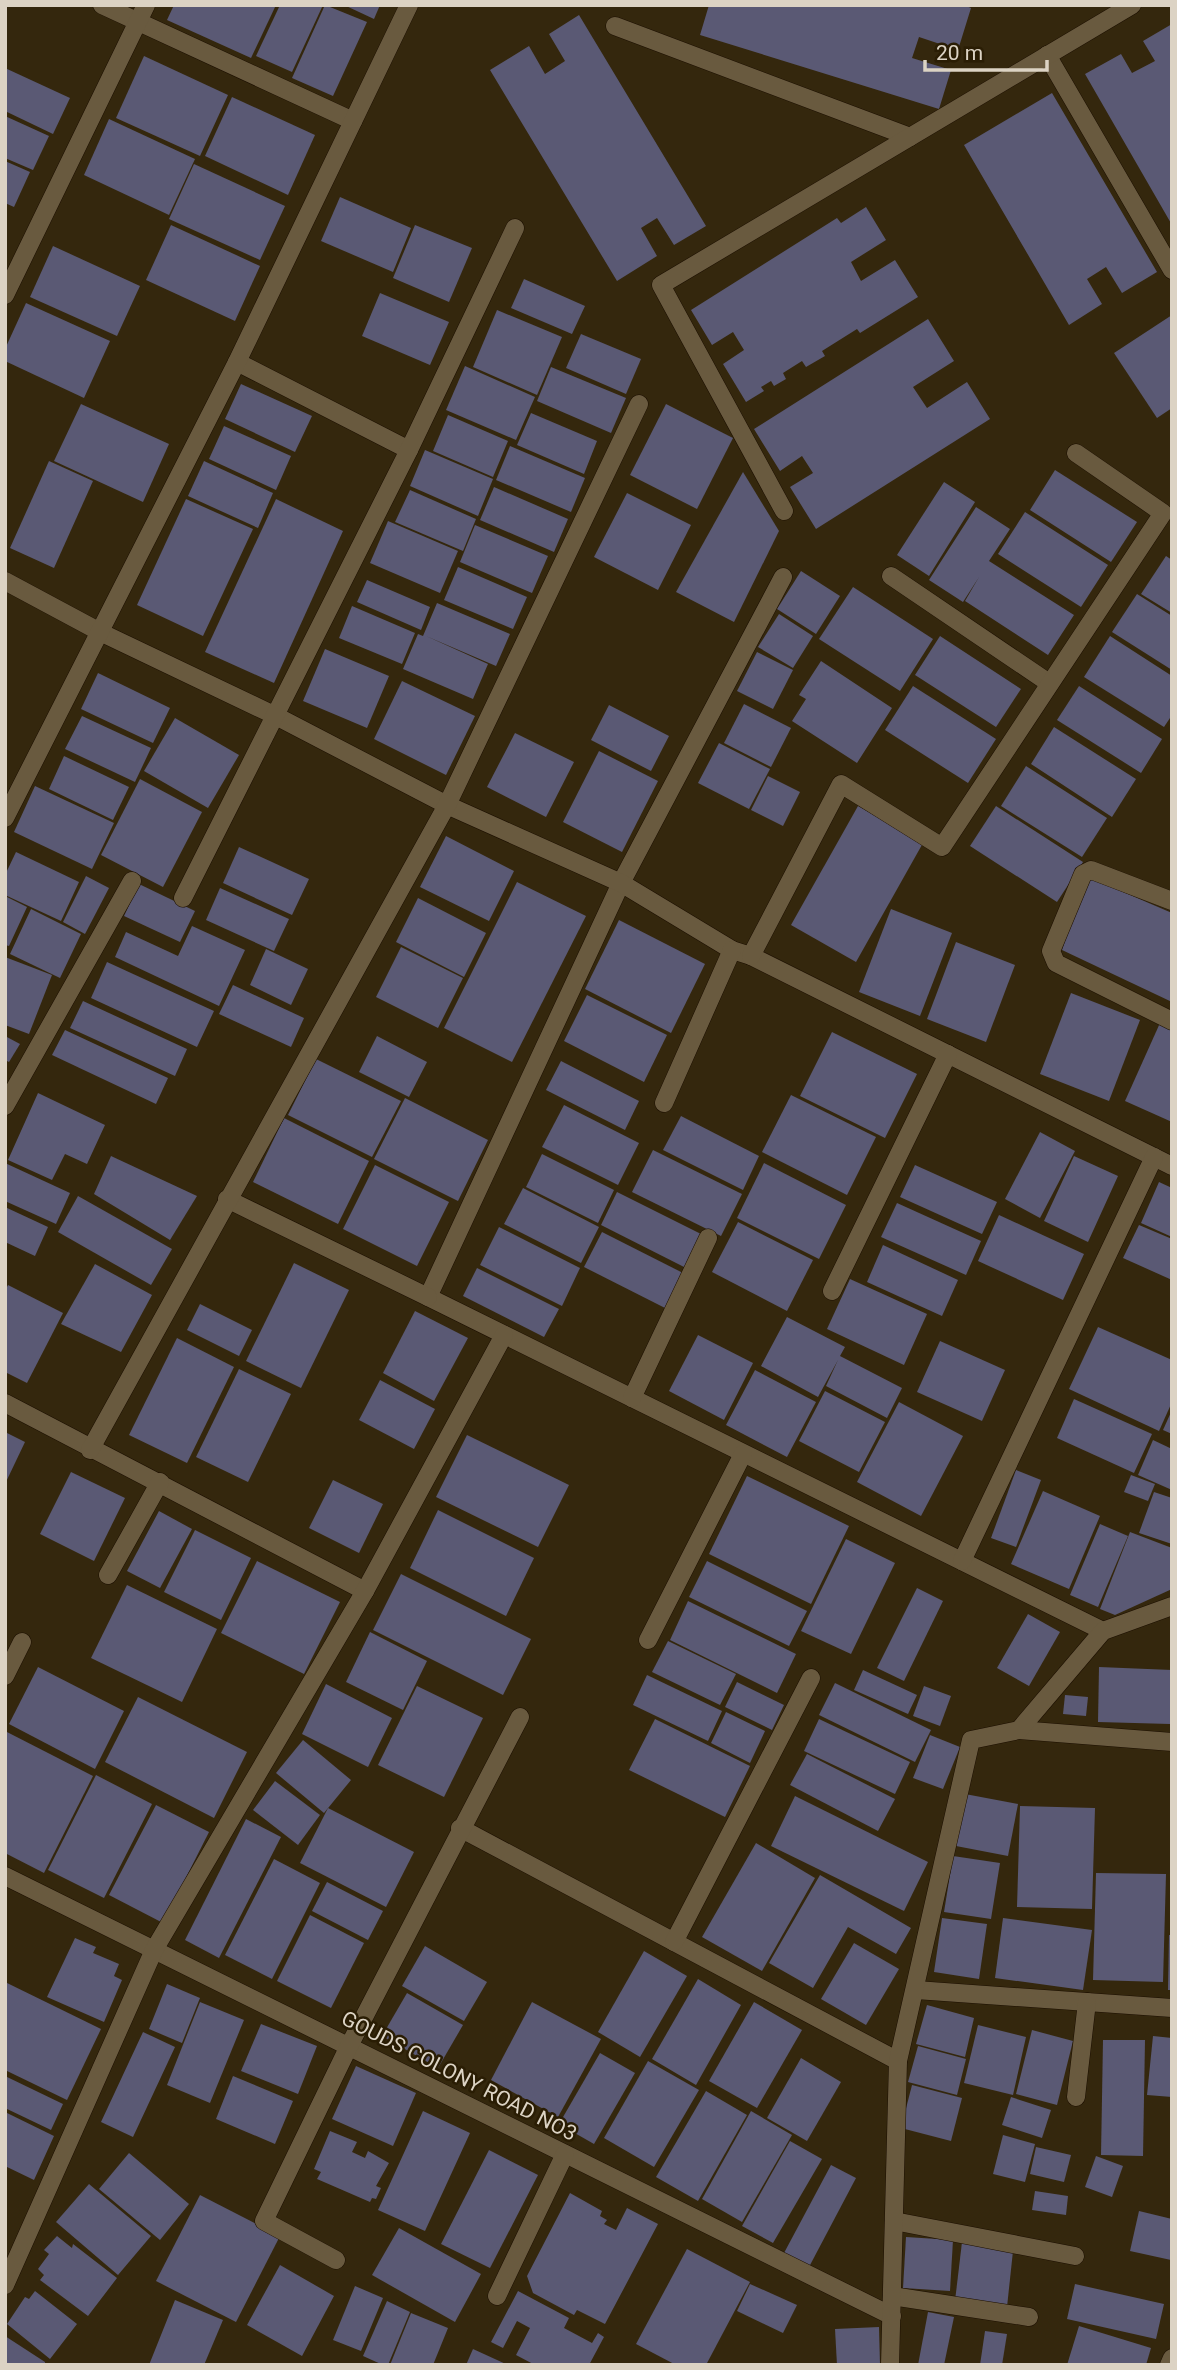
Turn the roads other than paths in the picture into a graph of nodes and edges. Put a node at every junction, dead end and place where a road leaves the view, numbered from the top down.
1 (102, 5) edge
2 (146, 5) edge
3 (409, 5) edge
4 (1132, 5) edge
5 (138, 22) junction
6 (615, 26) dead end
7 (1047, 55) junction
8 (353, 121) junction
9 (910, 136) junction
10 (515, 228) dead end
11 (1172, 270) edge
12 (5, 295) edge
13 (237, 362) junction
14 (639, 404) dead end
15 (409, 450) junction
16 (1076, 453) dead end
17 (783, 511) dead end
18 (891, 576) dead end
19 (783, 577) dead end
20 (5, 581) edge
21 (102, 633) junction
22 (1049, 683) junction
23 (274, 715) junction
24 (447, 805) junction
25 (5, 818) edge
26 (132, 881) dead end
27 (621, 883) junction
28 (183, 898) dead end
29 (1172, 901) edge
30 (732, 950) junction
31 (751, 956) junction
32 (1172, 1021) edge
33 (948, 1054) junction
34 (664, 1103) dead end
35 (5, 1106) edge
36 (1154, 1157) junction
37 (1172, 1166) edge
38 (227, 1199) junction
39 (708, 1238) dead end
40 (832, 1291) dead end
41 (428, 1297) junction
42 (504, 1335) junction
43 (632, 1398) junction
44 (5, 1403) edge
45 (90, 1450) junction
46 (743, 1454) junction
47 (160, 1482) junction
48 (962, 1561) junction
49 (108, 1575) dead end
50 (365, 1591) junction
51 (1172, 1606) edge
52 (1103, 1631) junction
53 (648, 1640) dead end
54 (22, 1642) dead end
55 (5, 1676) edge
56 (811, 1678) dead end
57 (520, 1717) dead end
58 (1019, 1730) junction
59 (1172, 1742) edge
60 (460, 1828) junction
61 (5, 1876) edge
62 (674, 1942) junction
63 (154, 1950) junction
64 (916, 1990) junction
65 (1087, 2002) junction
66 (1172, 2007) edge
67 (349, 2046) junction
68 (898, 2061) junction
69 (1076, 2096) dead end
70 (565, 2154) junction
71 (894, 2221) junction
72 (1075, 2256) dead end
73 (336, 2260) dead end
74 (5, 2285) edge
75 (497, 2296) dead end
76 (892, 2296) junction
77 (892, 2316) junction
78 (1029, 2317) dead end
79 (1172, 2358) edge
80 (890, 2365) edge
81 (1169, 2365) edge

1 - 5 street
2 - 5 street
3 - 8 street
4 - 7 street
5 - 8 street
5 - 12 street
6 - 9 street
7 - 9 street
7 - 11 street
8 - 13 street
9 - 17 street
10 - 15 street
13 - 15 street
13 - 21 street
14 - 24 street
15 - 23 street
16 - 22 street
18 - 22 street
19 - 27 street
20 - 21 street
21 - 23 street
21 - 25 street
22 - 31 street
23 - 24 street
23 - 28 street
24 - 27 street
24 - 38 street
26 - 35 street
27 - 30 street
27 - 41 street
29 - 32 street
30 - 31 street
30 - 34 street
31 - 33 street
33 - 36 street
33 - 40 street
36 - 37 street
36 - 48 street
38 - 41 street
38 - 45 street
39 - 43 street
41 - 42 street
42 - 43 street
42 - 50 street
43 - 46 street
44 - 45 street
45 - 47 street
46 - 48 street
46 - 53 street
47 - 49 street
47 - 50 street
48 - 52 street
50 - 63 street
51 - 52 street
52 - 58 street
54 - 55 street
56 - 62 street
57 - 60 street
58 - 59 street
58 - 64 street
60 - 62 street
60 - 67 street
61 - 63 street, GOUDS COLONY ROAD NO3
62 - 68 street
63 - 67 street, GOUDS COLONY ROAD NO3
63 - 74 street
64 - 65 street
64 - 68 street
65 - 66 street
65 - 69 street
67 - 70 street, GOUDS COLONY ROAD NO3
67 - 73 street
68 - 71 street
70 - 75 street
70 - 77 street, GOUDS COLONY ROAD NO3
71 - 72 street
71 - 76 street
76 - 77 street
76 - 78 street
77 - 80 street
79 - 81 street

